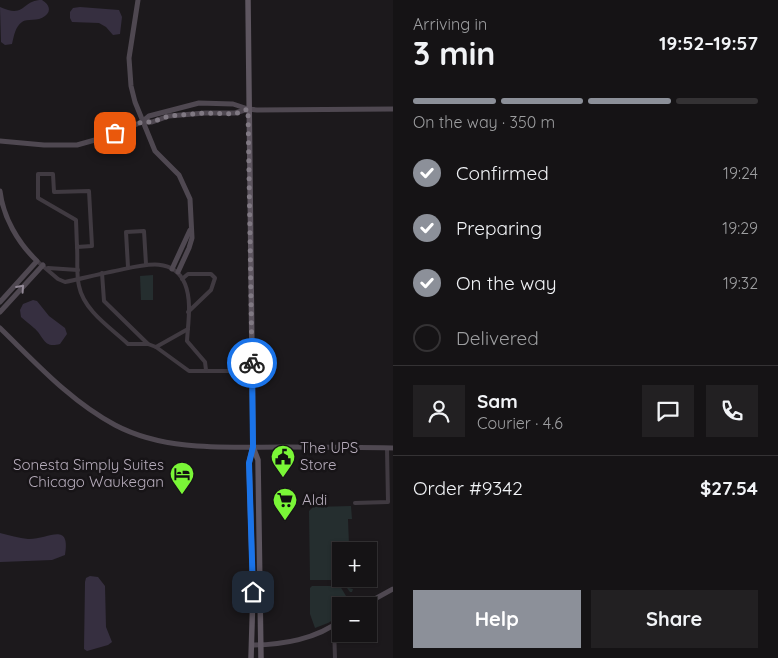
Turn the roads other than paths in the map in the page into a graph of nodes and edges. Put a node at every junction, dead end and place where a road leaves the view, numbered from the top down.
1 (138, 0) edge
2 (248, 0) edge
3 (248, 109) junction
4 (393, 109) edge
5 (142, 122) junction
6 (0, 141) edge
7 (0, 191) edge
8 (191, 230) junction
9 (184, 242) junction
10 (190, 244) junction
11 (77, 247) junction
12 (37, 261) junction
13 (146, 264) junction
14 (45, 267) junction
15 (128, 267) junction
16 (172, 269) junction
17 (78, 270) junction
18 (178, 272) junction
19 (102, 273) junction
20 (79, 278) junction
21 (182, 279) junction
22 (0, 302) edge
23 (0, 312) edge
24 (188, 312) junction
25 (0, 328) edge
26 (188, 329) junction
27 (148, 344) junction
28 (156, 347) junction
29 (206, 370) junction
30 (230, 370) dead end
31 (253, 447) junction
32 (390, 448) edge
33 (355, 503) dead end
34 (393, 589) edge
35 (377, 598) edge
36 (332, 627) edge
37 (334, 642) edge
38 (252, 645) junction
39 (261, 645) junction
40 (251, 658) edge
41 (261, 658) edge
42 (335, 658) edge

1 - 5 street
2 - 3 main road
3 - 4 street
3 - 5 street
3 - 5 street
3 - 31 main road
5 - 6 street
5 - 8 street
7 - 12 street
8 - 9 street
8 - 10 street
9 - 10 street
9 - 16 street
10 - 18 street
11 - 11 street
11 - 17 street
12 - 14 street
12 - 22 street
13 - 15 street
13 - 15 street
13 - 16 street
14 - 17 street
14 - 20 street
23 -> 14 street
15 - 19 street
16 - 18 street
17 - 20 street
18 - 21 street
19 - 20 street
19 - 27 street
20 - 27 street
21 - 24 street
21 - 24 street
24 - 26 street
25 - 31 street
26 - 28 street
26 - 29 street
27 - 28 street
28 - 29 street
29 - 30 street
31 - 32 street
31 - 38 main road
31 - 39 main road
32 - 33 street
34 - 35 street
36 - 39 street
37 - 42 street
38 - 39 street
38 - 40 main road
39 - 41 main road

